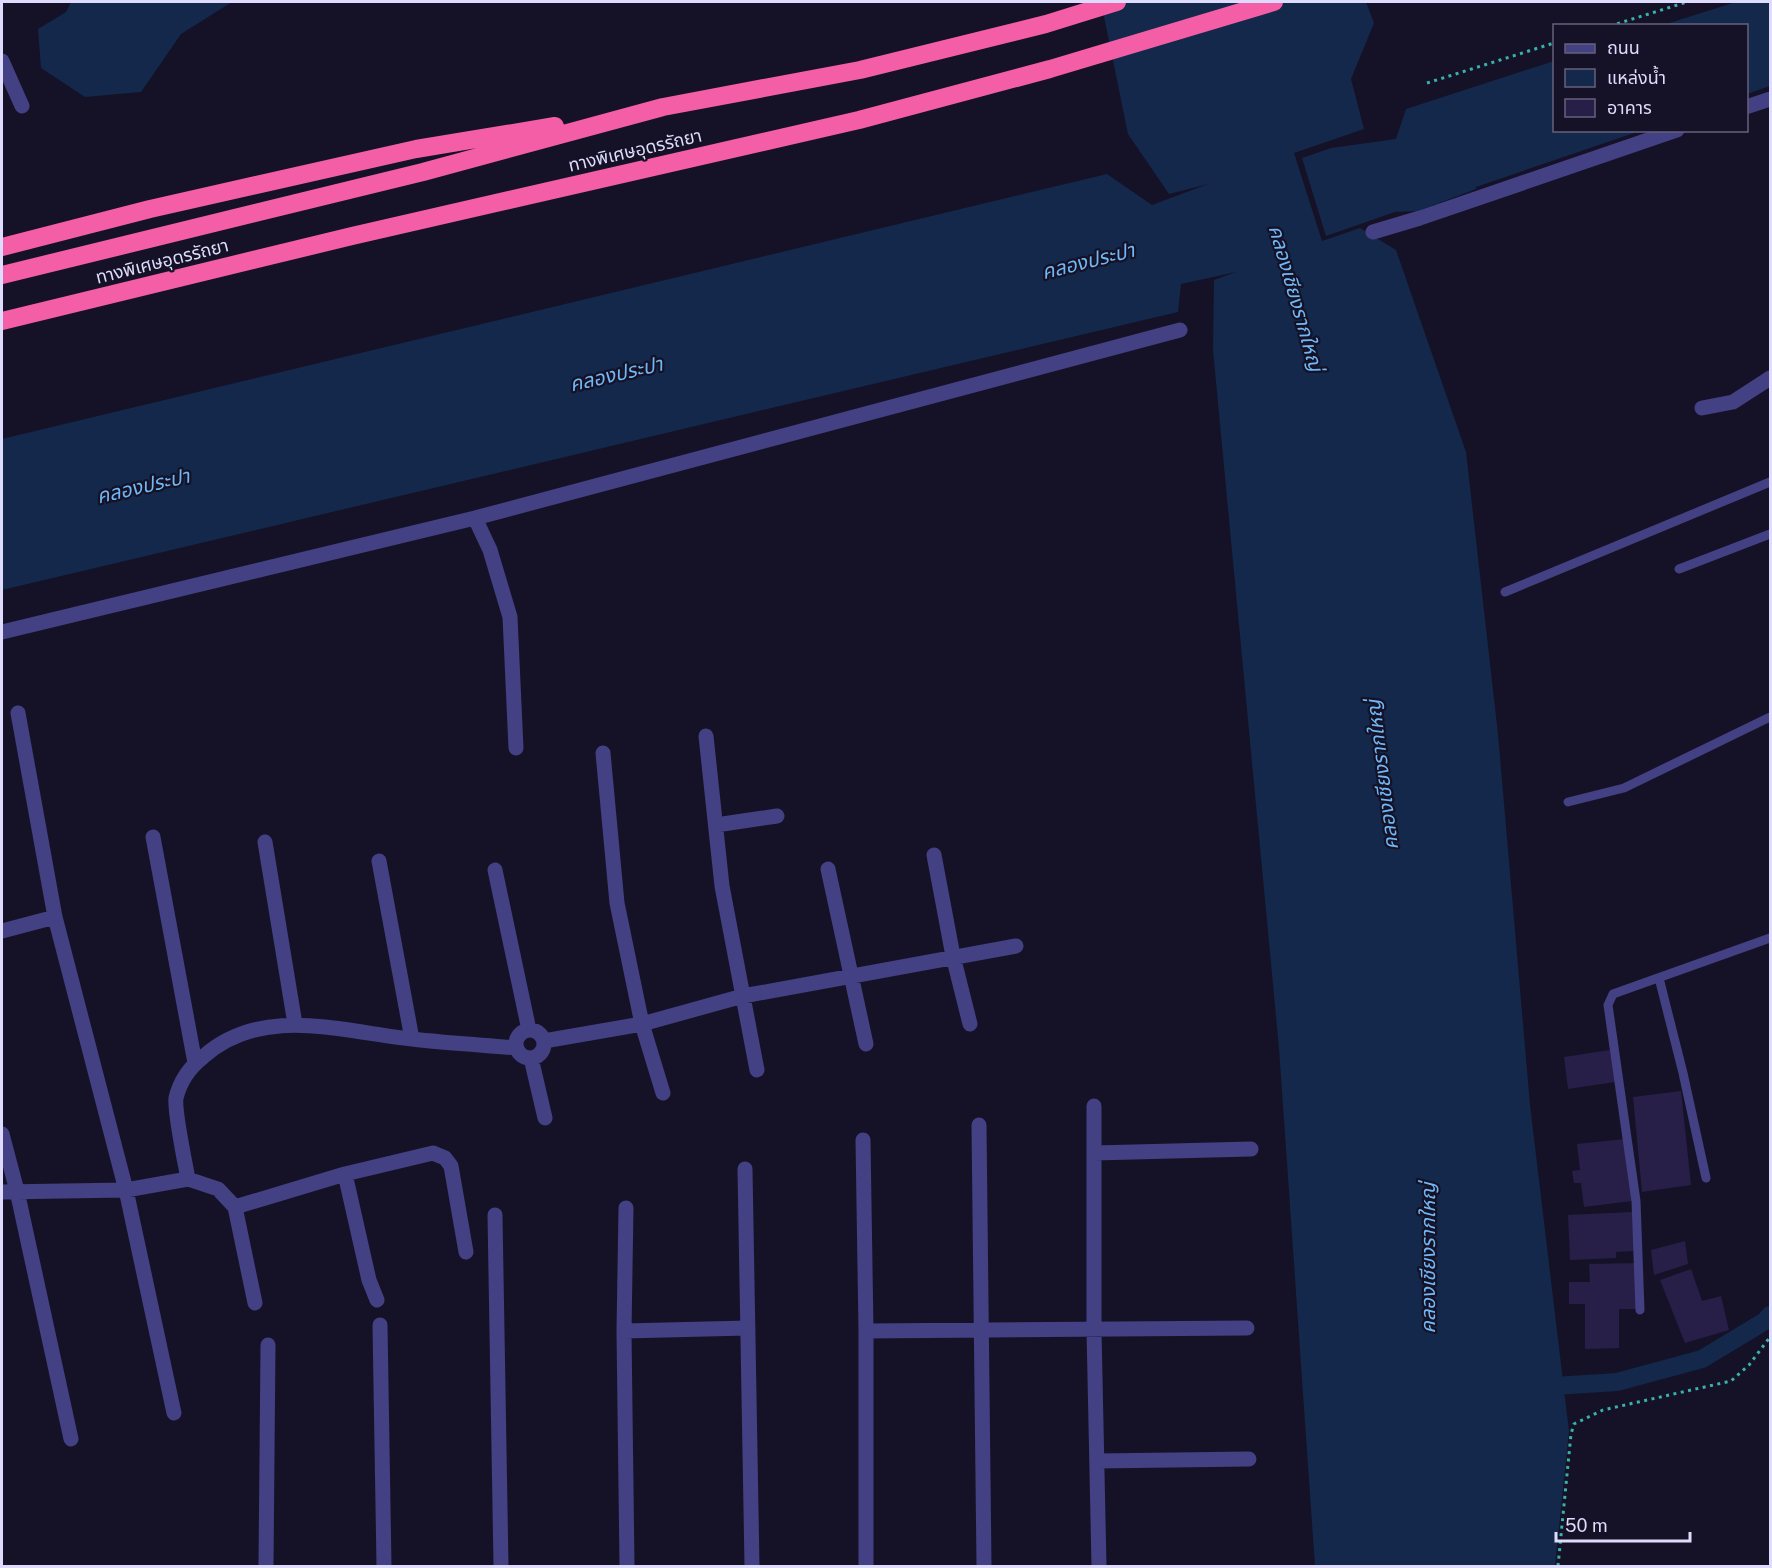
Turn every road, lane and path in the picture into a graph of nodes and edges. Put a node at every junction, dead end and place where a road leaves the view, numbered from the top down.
1 (1117, 2) edge
2 (1274, 2) edge
3 (1687, 2) edge
4 (1616, 24) edge
5 (1553, 43) edge
6 (2, 61) edge
7 (1427, 83) dead end
8 (1770, 99) edge
9 (22, 106) dead end
10 (1748, 106) edge
11 (663, 107) junction
12 (1671, 132) edge
13 (1374, 232) dead end
14 (2, 247) edge
15 (2, 275) edge
16 (2, 321) edge
17 (1180, 330) dead end
18 (1770, 378) edge
19 (1702, 408) dead end
20 (1770, 482) edge
21 (475, 518) junction
22 (1770, 534) edge
23 (1679, 569) dead end
24 (1505, 592) dead end
25 (2, 632) edge
26 (18, 713) dead end
27 (1770, 717) edge
28 (706, 736) dead end
29 (516, 748) dead end
30 (603, 753) dead end
31 (1569, 802) dead end
32 (777, 816) dead end
33 (716, 825) junction
34 (153, 837) dead end
35 (265, 842) dead end
36 (934, 855) dead end
37 (379, 861) dead end
38 (828, 869) dead end
39 (495, 870) dead end
40 (55, 917) junction
41 (2, 931) edge
42 (1770, 938) edge
43 (1016, 946) dead end
44 (953, 956) junction
45 (851, 976) junction
46 (1659, 978) junction
47 (743, 996) junction
48 (296, 1024) junction
49 (642, 1024) junction
50 (970, 1024) dead end
51 (529, 1030) junction
52 (412, 1039) junction
53 (544, 1041) junction
54 (866, 1044) dead end
55 (517, 1048) junction
56 (531, 1058) junction
57 (195, 1063) junction
58 (757, 1070) dead end
59 (663, 1093) dead end
60 (1094, 1106) dead end
61 (545, 1118) dead end
62 (979, 1125) dead end
63 (2, 1134) edge
64 (863, 1140) dead end
65 (1251, 1149) dead end
66 (1094, 1153) junction
67 (745, 1169) dead end
68 (345, 1174) junction
69 (1706, 1178) dead end
70 (188, 1179) junction
71 (126, 1190) junction
72 (9, 1191) edge
73 (235, 1206) junction
74 (626, 1208) dead end
75 (495, 1215) dead end
76 (466, 1252) dead end
77 (377, 1300) dead end
78 (255, 1303) dead end
79 (1640, 1310) dead end
80 (380, 1325) dead end
81 (748, 1328) junction
82 (1247, 1328) dead end
83 (1094, 1330) junction
84 (624, 1331) junction
85 (866, 1331) junction
86 (981, 1332) junction
87 (1770, 1337) edge
88 (268, 1344) dead end
89 (174, 1413) dead end
90 (71, 1439) dead end
91 (1249, 1459) dead end
92 (1097, 1461) junction
93 (266, 1566) edge
94 (384, 1566) edge
95 (501, 1566) edge
96 (627, 1566) edge
97 (752, 1566) edge
98 (866, 1566) edge
99 (984, 1566) edge
100 (1100, 1566) edge
101 (1558, 1566) edge

1 - 11 highway, ทางพิเศษอุดรรัถยา
2 - 16 highway, ทางพิเศษอุดรรัถยา
3 - 4 path
5 - 7 path
6 - 9 street
8 - 10 street
11 - 14 highway
11 - 15 highway, ทางพิเศษอุดรรัถยา
12 - 13 street
17 - 21 street
18 - 19 street
20 - 24 lane
21 - 25 street
21 - 29 street
22 - 23 lane
26 - 40 street
27 - 31 lane
28 - 33 street
30 - 49 street
32 - 33 street
33 - 47 street
34 - 57 street
35 - 48 street
36 - 44 street
37 - 52 street
38 - 45 street
39 - 51 street
40 - 41 street
40 - 71 street
42 - 46 lane
43 - 44 street
44 - 45 street
44 - 50 street
45 - 47 street
45 - 54 street
46 - 69 lane
46 - 79 lane
47 - 49 street
47 - 58 street
48 - 52 street
48 - 57 street
49 - 53 street
49 - 59 street
51 - 53 street
51 - 55 street
52 - 55 street
53 - 56 street
55 - 56 street
56 - 61 street
57 - 70 street
60 - 66 street
62 - 86 street
63 - 72 street
64 - 85 street
65 - 66 street
66 - 83 street
67 - 81 street
68 - 73 street
68 - 76 street
68 - 77 street
70 - 71 street
70 - 73 street
71 - 72 street
71 - 89 street
72 - 90 street
73 - 78 street
74 - 84 street
75 - 95 street
80 - 94 street
81 - 84 street
81 - 97 street
82 - 83 street
83 - 86 street
83 - 92 street
84 - 96 street
85 - 86 street
85 - 98 street
86 - 99 street
87 - 101 path
88 - 93 street
91 - 92 street
92 - 100 street

